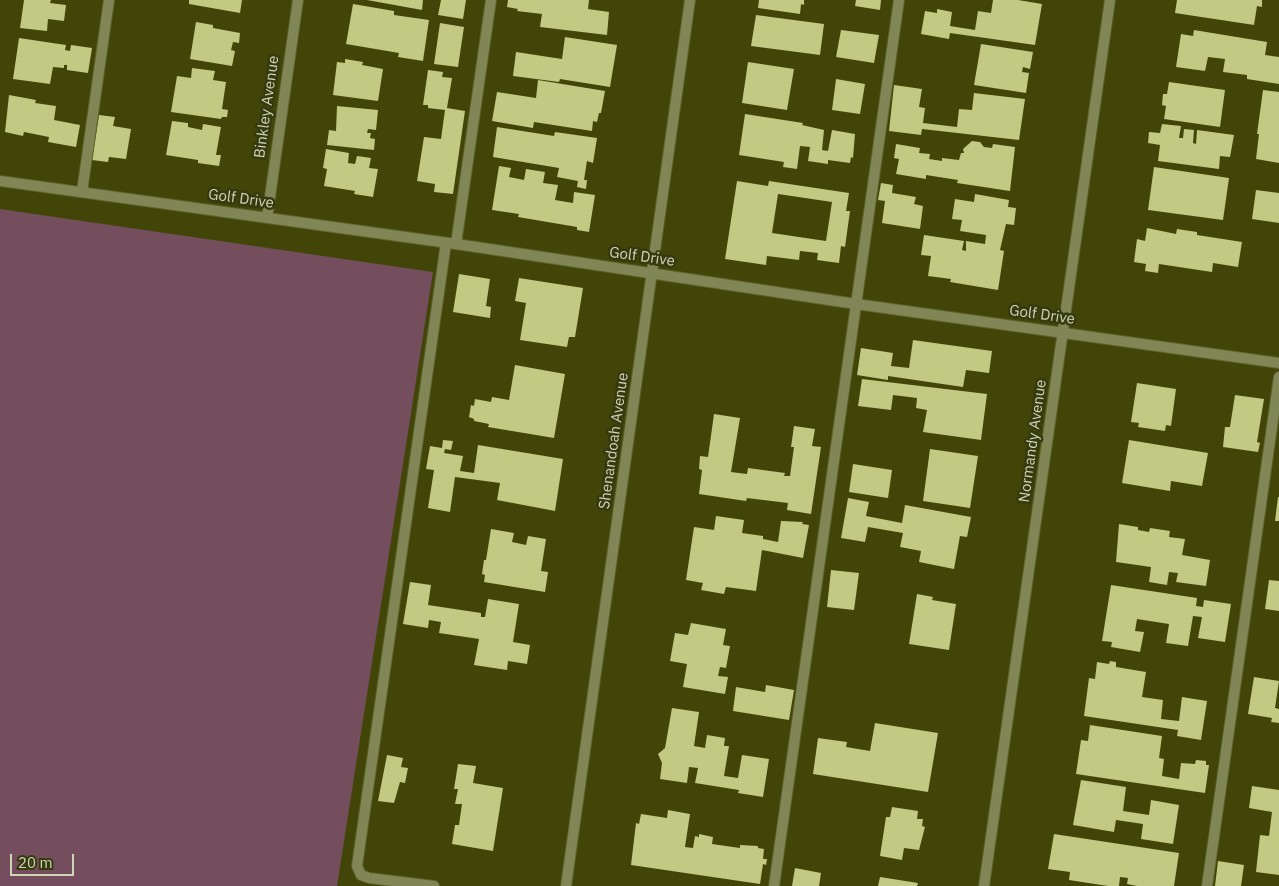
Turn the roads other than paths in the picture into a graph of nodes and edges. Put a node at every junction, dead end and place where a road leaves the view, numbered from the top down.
1 (109, 0) edge
2 (298, 0) edge
3 (491, 0) edge
4 (690, 0) edge
5 (899, 0) edge
6 (1110, 0) edge
7 (0, 181) edge
8 (82, 192) junction
9 (266, 218) junction
10 (451, 244) junction
11 (652, 274) junction
12 (856, 304) junction
13 (1063, 332) junction
14 (1279, 363) edge
15 (1279, 377) edge
16 (434, 886) edge
17 (566, 886) edge
18 (774, 886) edge
19 (984, 886) edge
20 (1207, 886) edge

1 - 8 street
2 - 9 street, Binkley Avenue
3 - 10 street
4 - 11 street, Shenandoah Avenue
5 - 12 street
6 - 13 street, Normandy Avenue
7 - 8 street, Golf Drive
8 - 9 street, Golf Drive
9 - 10 street, Golf Drive
10 - 11 street, Golf Drive
10 - 16 street
11 - 12 street, Golf Drive
11 - 17 street, Shenandoah Avenue
12 - 13 street, Golf Drive
12 - 18 street
13 - 14 street, Golf Drive
13 - 19 street, Normandy Avenue
15 - 20 street

